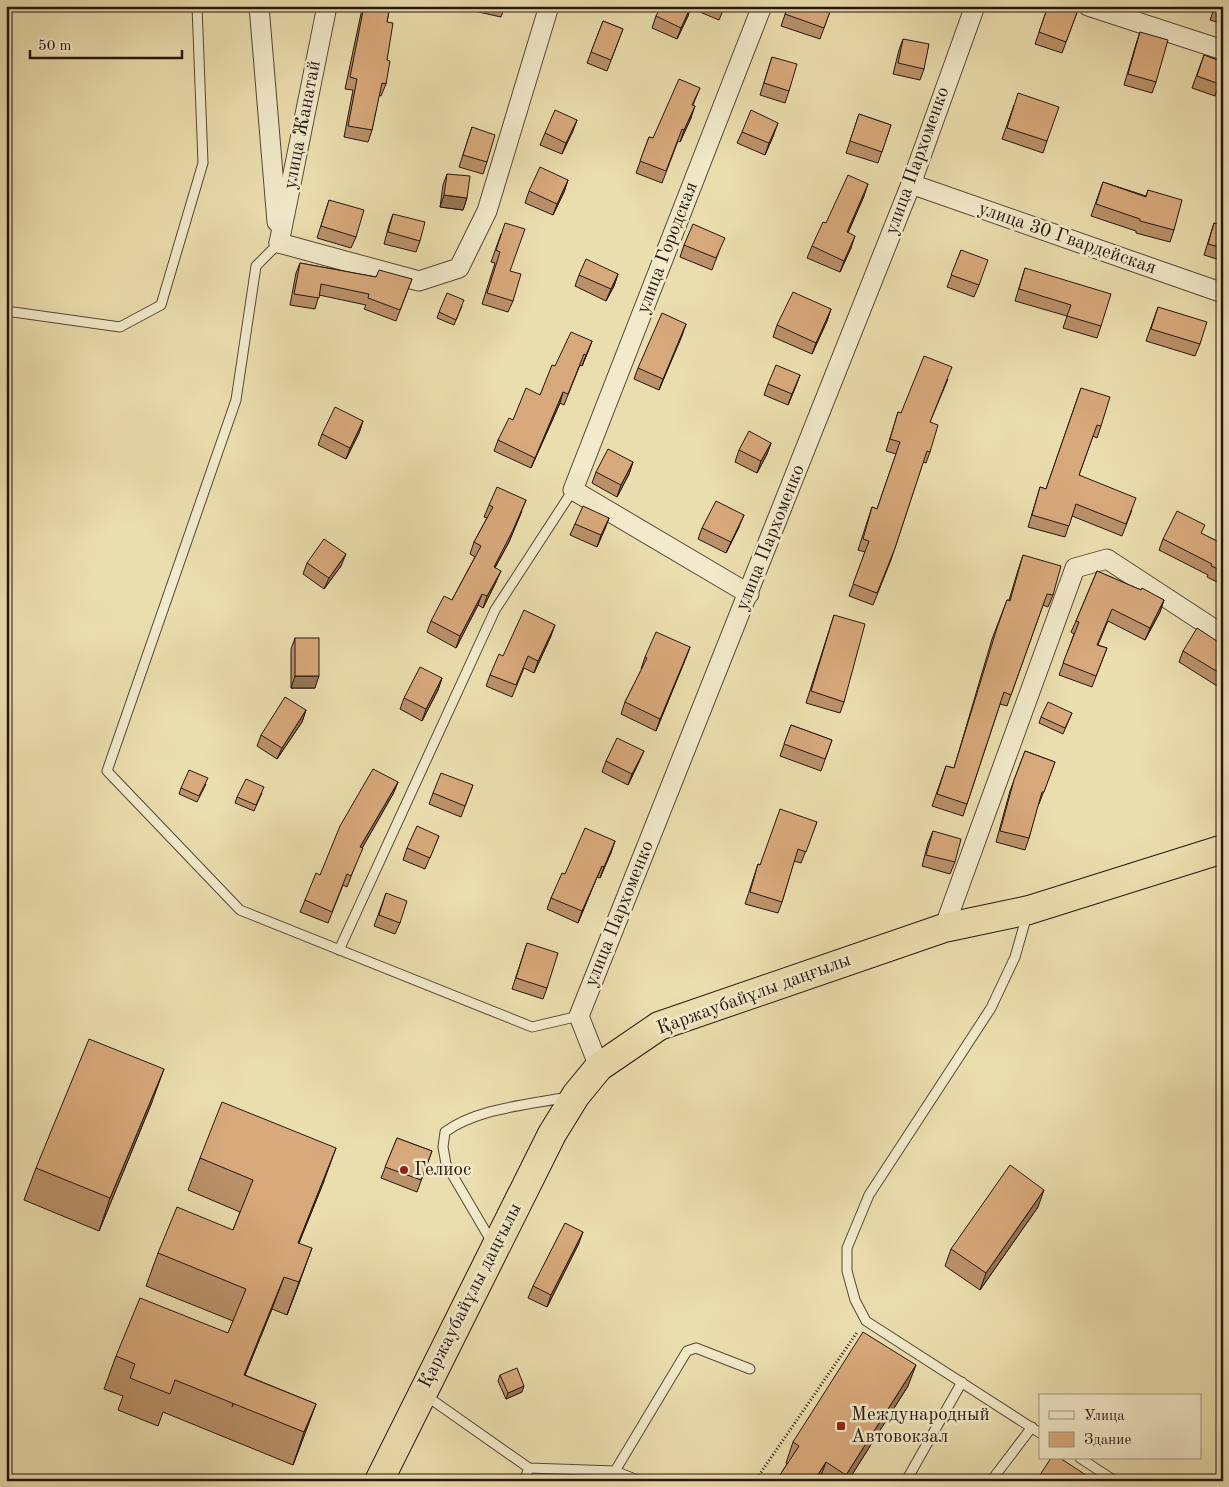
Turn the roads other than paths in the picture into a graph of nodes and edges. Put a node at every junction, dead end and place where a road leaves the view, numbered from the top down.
1 (197, 6) edge
2 (259, 6) edge
3 (327, 6) edge
4 (549, 6) edge
5 (762, 6) edge
6 (975, 6) edge
7 (1088, 6) edge
8 (1223, 50) edge
9 (911, 184) junction
10 (279, 243) junction
11 (1223, 293) edge
12 (6, 311) edge
13 (573, 490) junction
14 (749, 594) junction
15 (1223, 635) edge
16 (1223, 849) edge
17 (1029, 910) junction
18 (944, 928) junction
19 (339, 950) junction
20 (579, 1016) junction
21 (599, 1067) junction
22 (576, 1095) junction
23 (495, 1248) junction
24 (750, 1369) dead end
25 (962, 1382) junction
26 (422, 1393) junction
27 (1032, 1427) junction
28 (1039, 1432) edge
29 (1083, 1460) edge
30 (529, 1468) junction
31 (615, 1471) junction
32 (378, 1481) edge
33 (524, 1481) edge
34 (640, 1481) edge
35 (906, 1481) edge
36 (991, 1481) edge
37 (1115, 1481) edge

1 - 12 lane
2 - 10 street
3 - 10 street, улица Жанатай
4 - 10 street
5 - 13 street, улица Городская
6 - 9 street, улица Пархоменко
7 - 8 street
9 - 11 street, улица 30 Гвардейская
9 - 14 street, улица Пархоменко
10 - 19 lane
13 - 14 street
13 - 19 lane
14 - 20 street, улица Пархоменко
15 - 18 street
16 - 17 highway, Қаржаубайұлы даңғылы
17 - 18 highway, Қаржаубайұлы даңғылы
17 - 25 lane
18 - 21 highway, Қаржаубайұлы даңғылы
19 - 20 lane
20 - 21 street
21 - 22 highway, Қаржаубайұлы даңғылы
22 - 23 highway, Қаржаубайұлы даңғылы
22 - 23 lane
23 - 26 highway, Қаржаубайұлы даңғылы
24 - 31 lane
25 - 27 lane
25 - 35 lane
26 - 30 lane
26 - 32 highway, Қаржаубайұлы даңғылы
27 - 28 lane
27 - 36 lane
29 - 37 lane
30 - 31 lane
30 - 33 lane
31 - 34 lane

